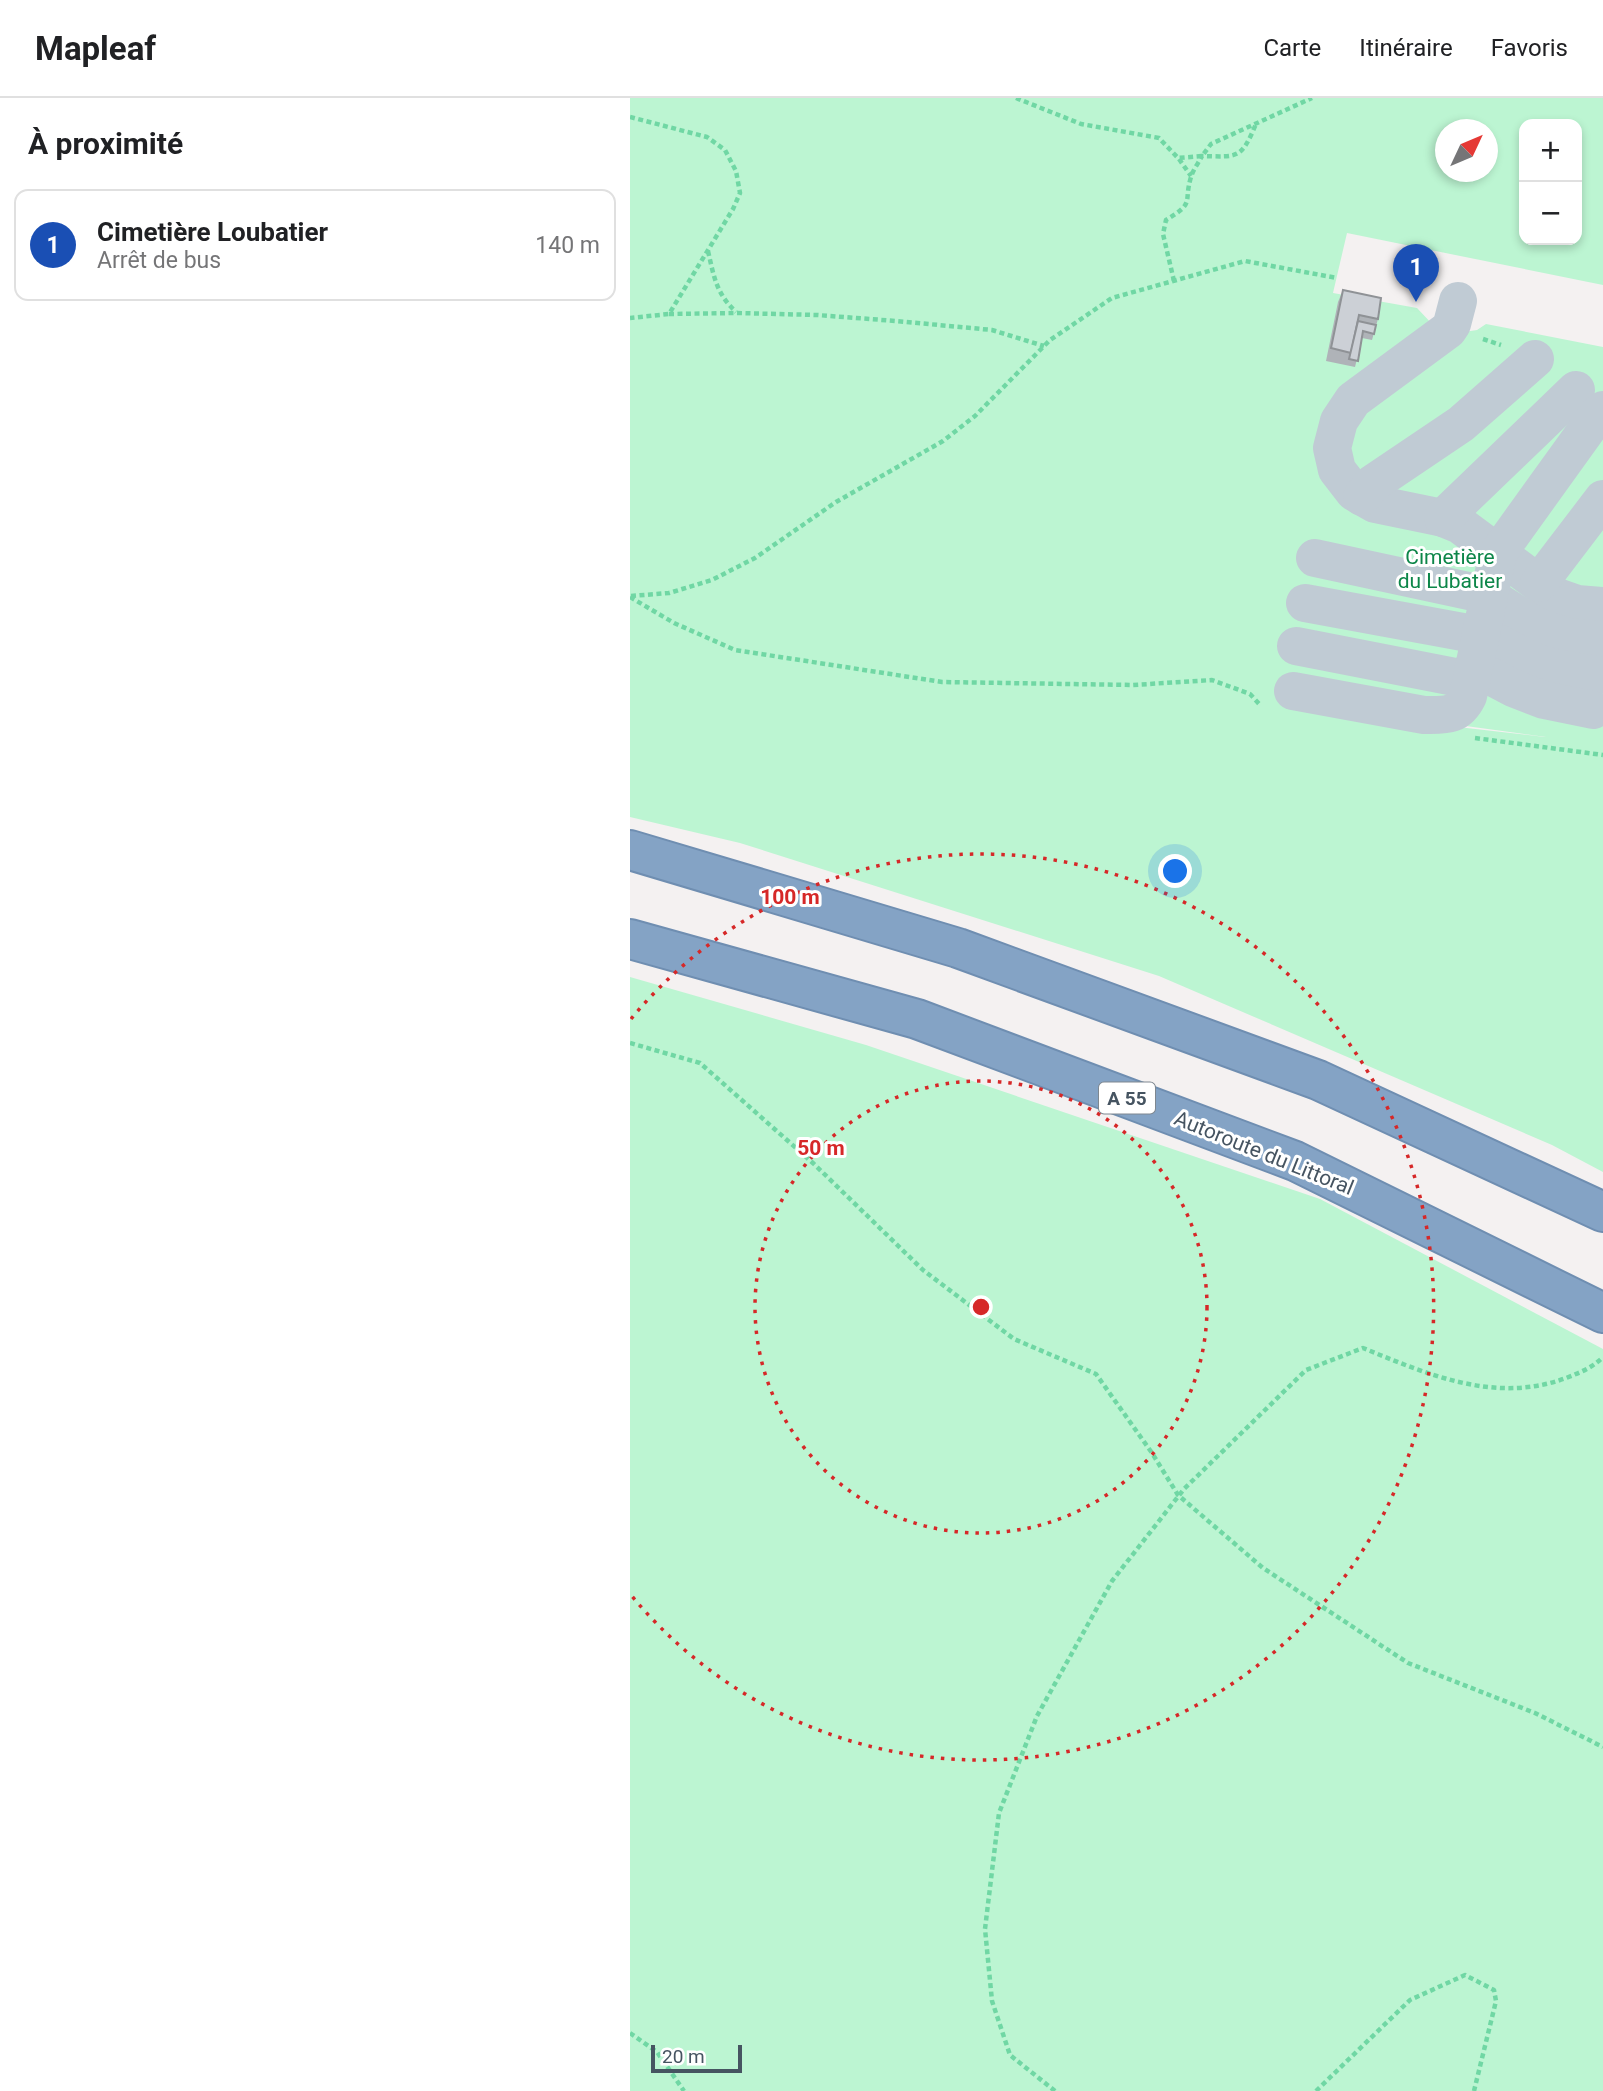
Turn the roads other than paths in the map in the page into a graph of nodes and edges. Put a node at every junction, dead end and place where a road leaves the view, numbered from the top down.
1 (1458, 301) dead end
2 (1535, 359) dead end
3 (1589, 400) edge
4 (1363, 497) junction
5 (1603, 499) edge
6 (1443, 518) junction
7 (1498, 553) junction
8 (1315, 558) dead end
9 (1539, 583) junction
10 (1487, 595) junction
11 (1305, 603) dead end
12 (1296, 646) dead end
13 (1599, 658) edge
14 (1474, 661) junction
15 (1278, 699) road end
16 (630, 850) edge
17 (630, 939) edge
18 (1603, 1212) edge
19 (1603, 1313) edge

1 - 4 lane
2 - 4 lane
3 - 6 lane
3 - 7 lane
4 - 6 lane
5 - 9 lane
6 - 7 lane
7 - 9 lane
7 - 10 lane
8 - 10 lane
9 - 13 lane
10 - 13 lane
10 - 14 lane
11 - 14 lane
12 - 14 lane
13 - 14 lane
14 - 15 lane
16 - 18 highway
17 - 19 highway, Autoroute du Littoral / A 55

